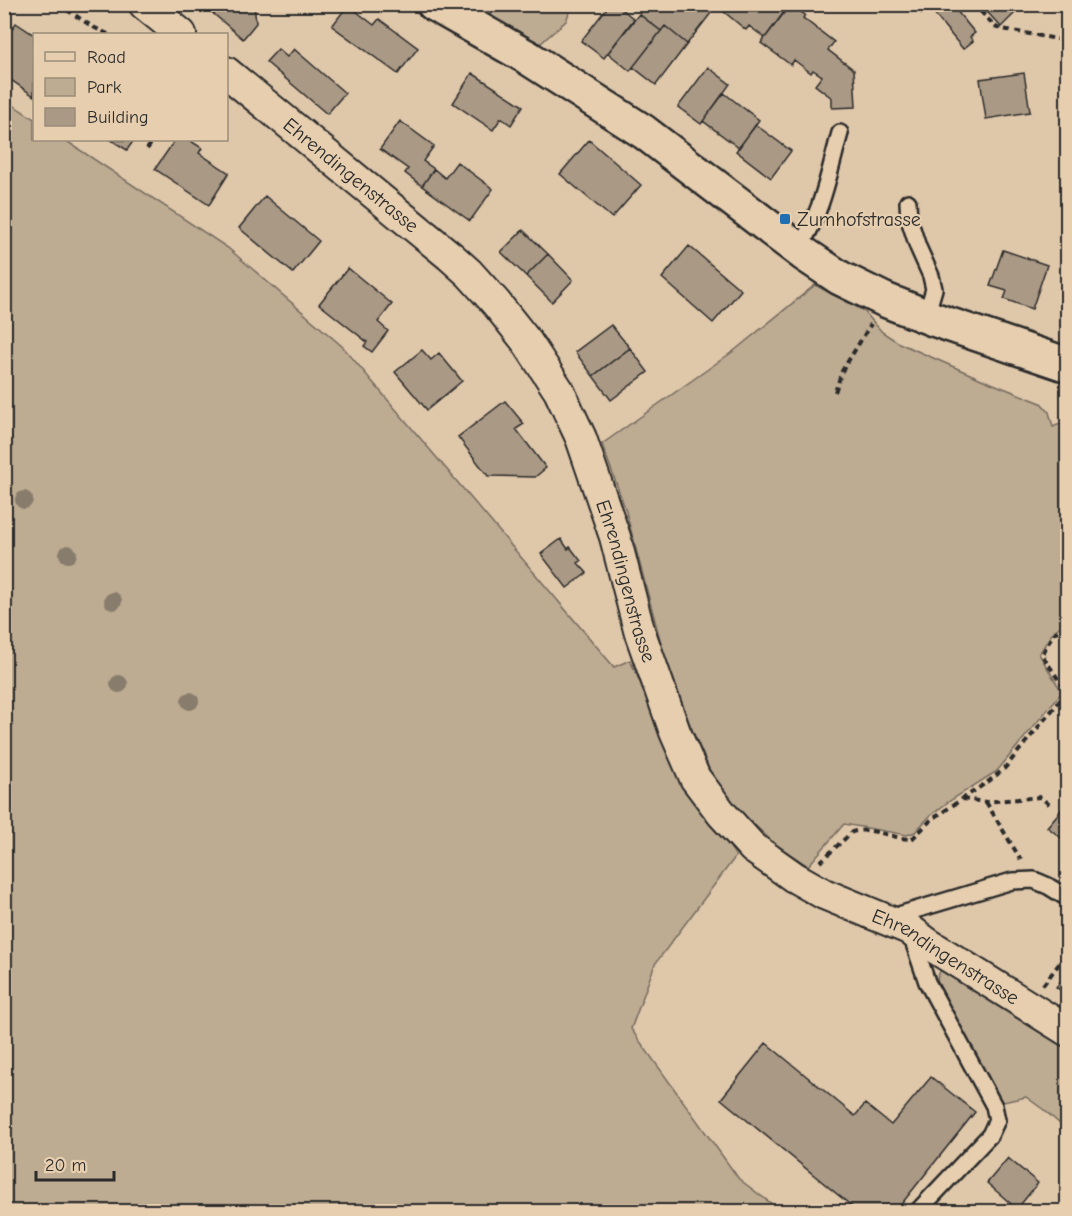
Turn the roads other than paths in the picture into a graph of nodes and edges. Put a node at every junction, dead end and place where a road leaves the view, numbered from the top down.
1 (144, 4) edge
2 (434, 4) edge
3 (180, 33) edge
4 (228, 74) edge
5 (840, 133) dead end
6 (908, 202) dead end
7 (798, 249) junction
8 (926, 316) junction
9 (1068, 365) edge
10 (1064, 896) dead end
11 (900, 925) junction
12 (1068, 1031) edge
13 (917, 1212) edge

1 - 3 street
2 - 7 street
4 - 11 street, Ehrendingenstrasse
5 - 7 lane
6 - 8 lane
7 - 8 street
8 - 9 street
10 - 11 lane
11 - 12 street, Ehrendingenstrasse
11 - 13 lane

